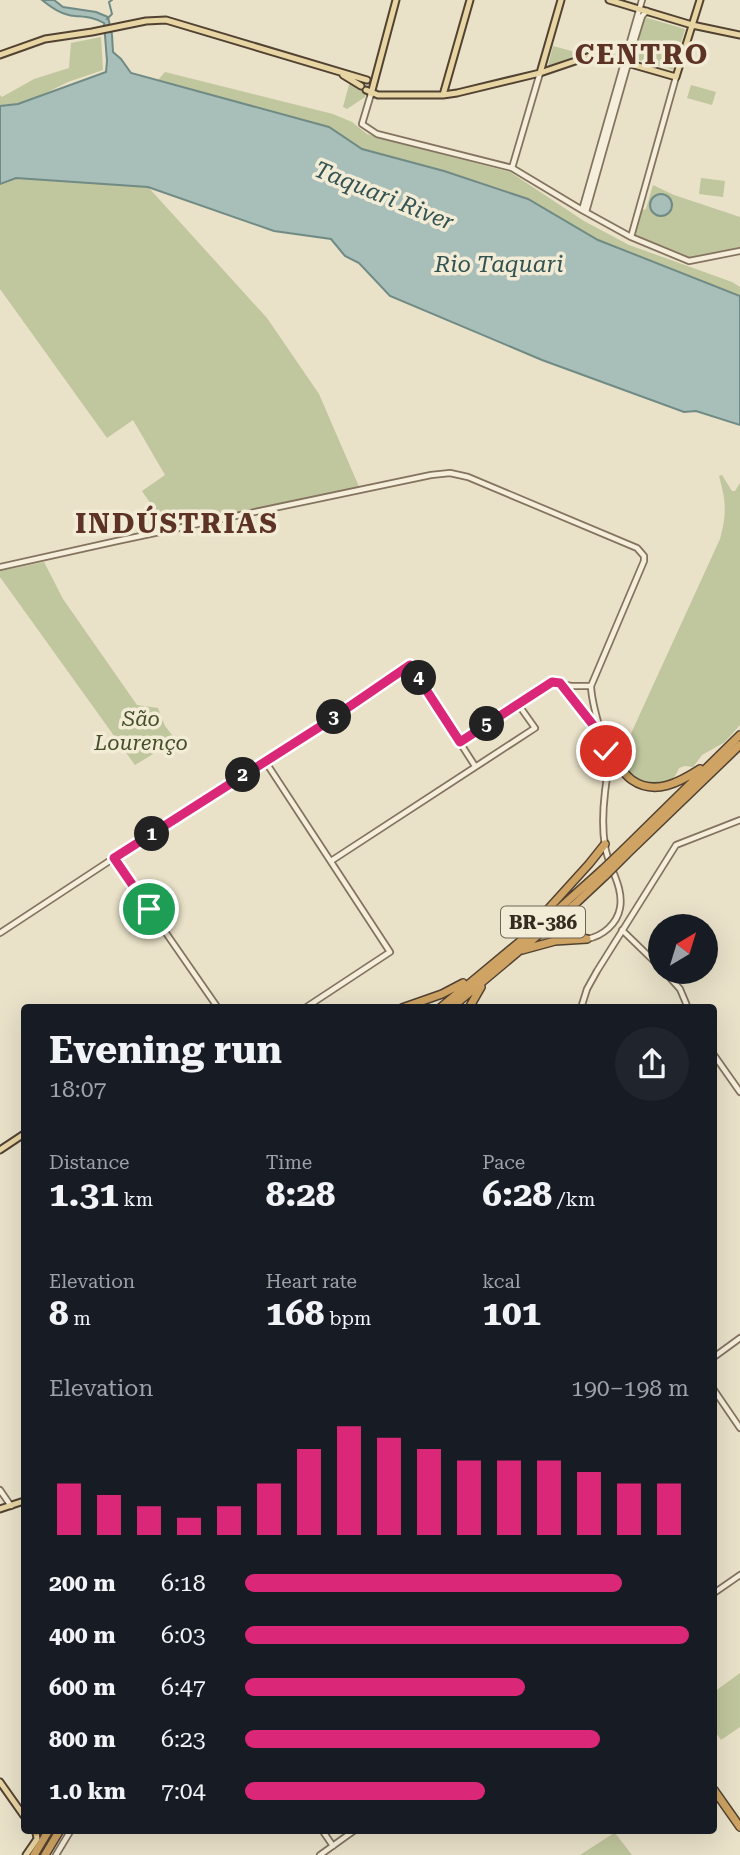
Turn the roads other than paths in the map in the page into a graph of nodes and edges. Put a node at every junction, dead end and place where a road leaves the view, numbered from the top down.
1 (396, 0) edge
2 (470, 0) edge
3 (561, 0) edge
4 (609, 0) edge
5 (642, 0) edge
6 (700, 0) edge
7 (639, 9) junction
8 (647, 11) junction
9 (692, 25) junction
10 (740, 35) edge
11 (0, 55) edge
12 (624, 61) junction
13 (632, 64) junction
14 (539, 72) junction
15 (676, 77) junction
16 (368, 86) junction
17 (618, 89) junction
18 (443, 95) junction
19 (512, 168) junction
20 (584, 211) junction
21 (631, 237) junction
22 (740, 251) edge
23 (0, 567) edge
24 (560, 683) junction
25 (576, 686) junction
26 (591, 686) junction
27 (572, 698) junction
28 (518, 704) junction
29 (601, 735) junction
30 (740, 739) edge
31 (460, 742) junction
32 (607, 756) junction
33 (265, 761) junction
34 (713, 762) junction
35 (475, 766) junction
36 (740, 820) edge
37 (604, 844) junction
38 (625, 852) junction
39 (114, 858) junction
40 (331, 861) junction
41 (572, 872) dead end
42 (604, 872) junction
43 (570, 885) junction
44 (574, 905) junction
45 (622, 930) junction
46 (0, 933) edge
47 (587, 939) junction
48 (520, 941) junction
49 (519, 951) junction
50 (648, 955) edge
51 (485, 975) junction
52 (676, 984) edge
53 (215, 1004) edge
54 (311, 1004) edge
55 (413, 1004) edge
56 (445, 1004) edge
57 (454, 1004) edge
58 (471, 1004) edge
59 (582, 1004) edge
60 (686, 1004) edge
61 (717, 1059) edge
62 (740, 1092) edge
63 (21, 1134) edge
64 (0, 1147) edge
65 (740, 1338) edge
66 (717, 1355) edge
67 (717, 1394) edge
68 (740, 1428) edge
69 (0, 1490) edge
70 (21, 1502) edge
71 (10, 1506) junction
72 (0, 1509) edge
73 (740, 1576) edge
74 (717, 1591) edge
75 (0, 1782) edge
76 (717, 1794) edge
77 (21, 1812) edge
78 (740, 1827) edge
79 (36, 1834) edge
80 (47, 1834) edge
81 (58, 1834) edge
82 (69, 1834) edge
83 (325, 1834) edge
84 (350, 1834) edge
85 (333, 1846) junction
86 (24, 1855) edge
87 (34, 1855) edge
88 (45, 1855) edge
89 (56, 1855) edge
90 (320, 1855) edge

1 - 16 main road
2 - 18 main road
3 - 14 main road
4 - 7 main road
5 - 7 street
6 - 9 main road
7 - 8 main road
7 - 12 street
8 - 9 main road
8 - 13 street
9 - 10 main road
9 - 15 main road
11 - 16 main road
12 - 13 main road
12 - 14 main road
12 - 17 street
13 - 15 main road
13 - 17 street
14 - 18 main road
14 - 19 street
15 - 21 street
16 - 18 main road
16 - 19 street
17 - 20 street
19 - 20 street
20 - 21 street
21 - 22 street
23 - 26 street
24 - 25 street
24 - 27 street
24 - 28 street
25 - 26 street
25 - 27 street
26 - 29 street
27 - 29 street
28 - 31 street
28 - 35 street
29 - 32 street
30 - 34 highway, BR-386
30 - 38 highway, BR-386
31 - 33 street
31 - 35 street
32 - 34 highway
32 - 37 street
33 - 39 street
33 - 40 street
34 - 38 highway, BR-386
35 - 40 street
36 - 45 street
37 - 43 highway
37 - 47 street
38 - 42 highway, BR-386, bridge
39 - 46 street
39 - 53 street
40 - 54 street
41 - 43 highway
42 - 44 highway, BR-386
42 - 48 highway, BR-386
43 - 48 highway
44 - 47 highway
44 - 49 highway, BR-386
45 - 50 street
45 - 59 street
47 - 49 highway
48 - 51 highway, BR-386
49 - 51 highway, BR-386
51 - 55 highway
51 - 56 highway, BR-386
51 - 57 highway, BR-386
51 - 58 highway
52 - 60 street
61 - 62 street
63 - 64 main road
65 - 66 street
67 - 68 street
69 - 71 street
70 - 71 main road
71 - 72 main road
73 - 74 street
75 - 77 main road
76 - 78 highway
79 - 86 main road
80 - 87 highway
81 - 88 highway
82 - 89 street
83 - 85 street
84 - 85 street
85 - 90 street

